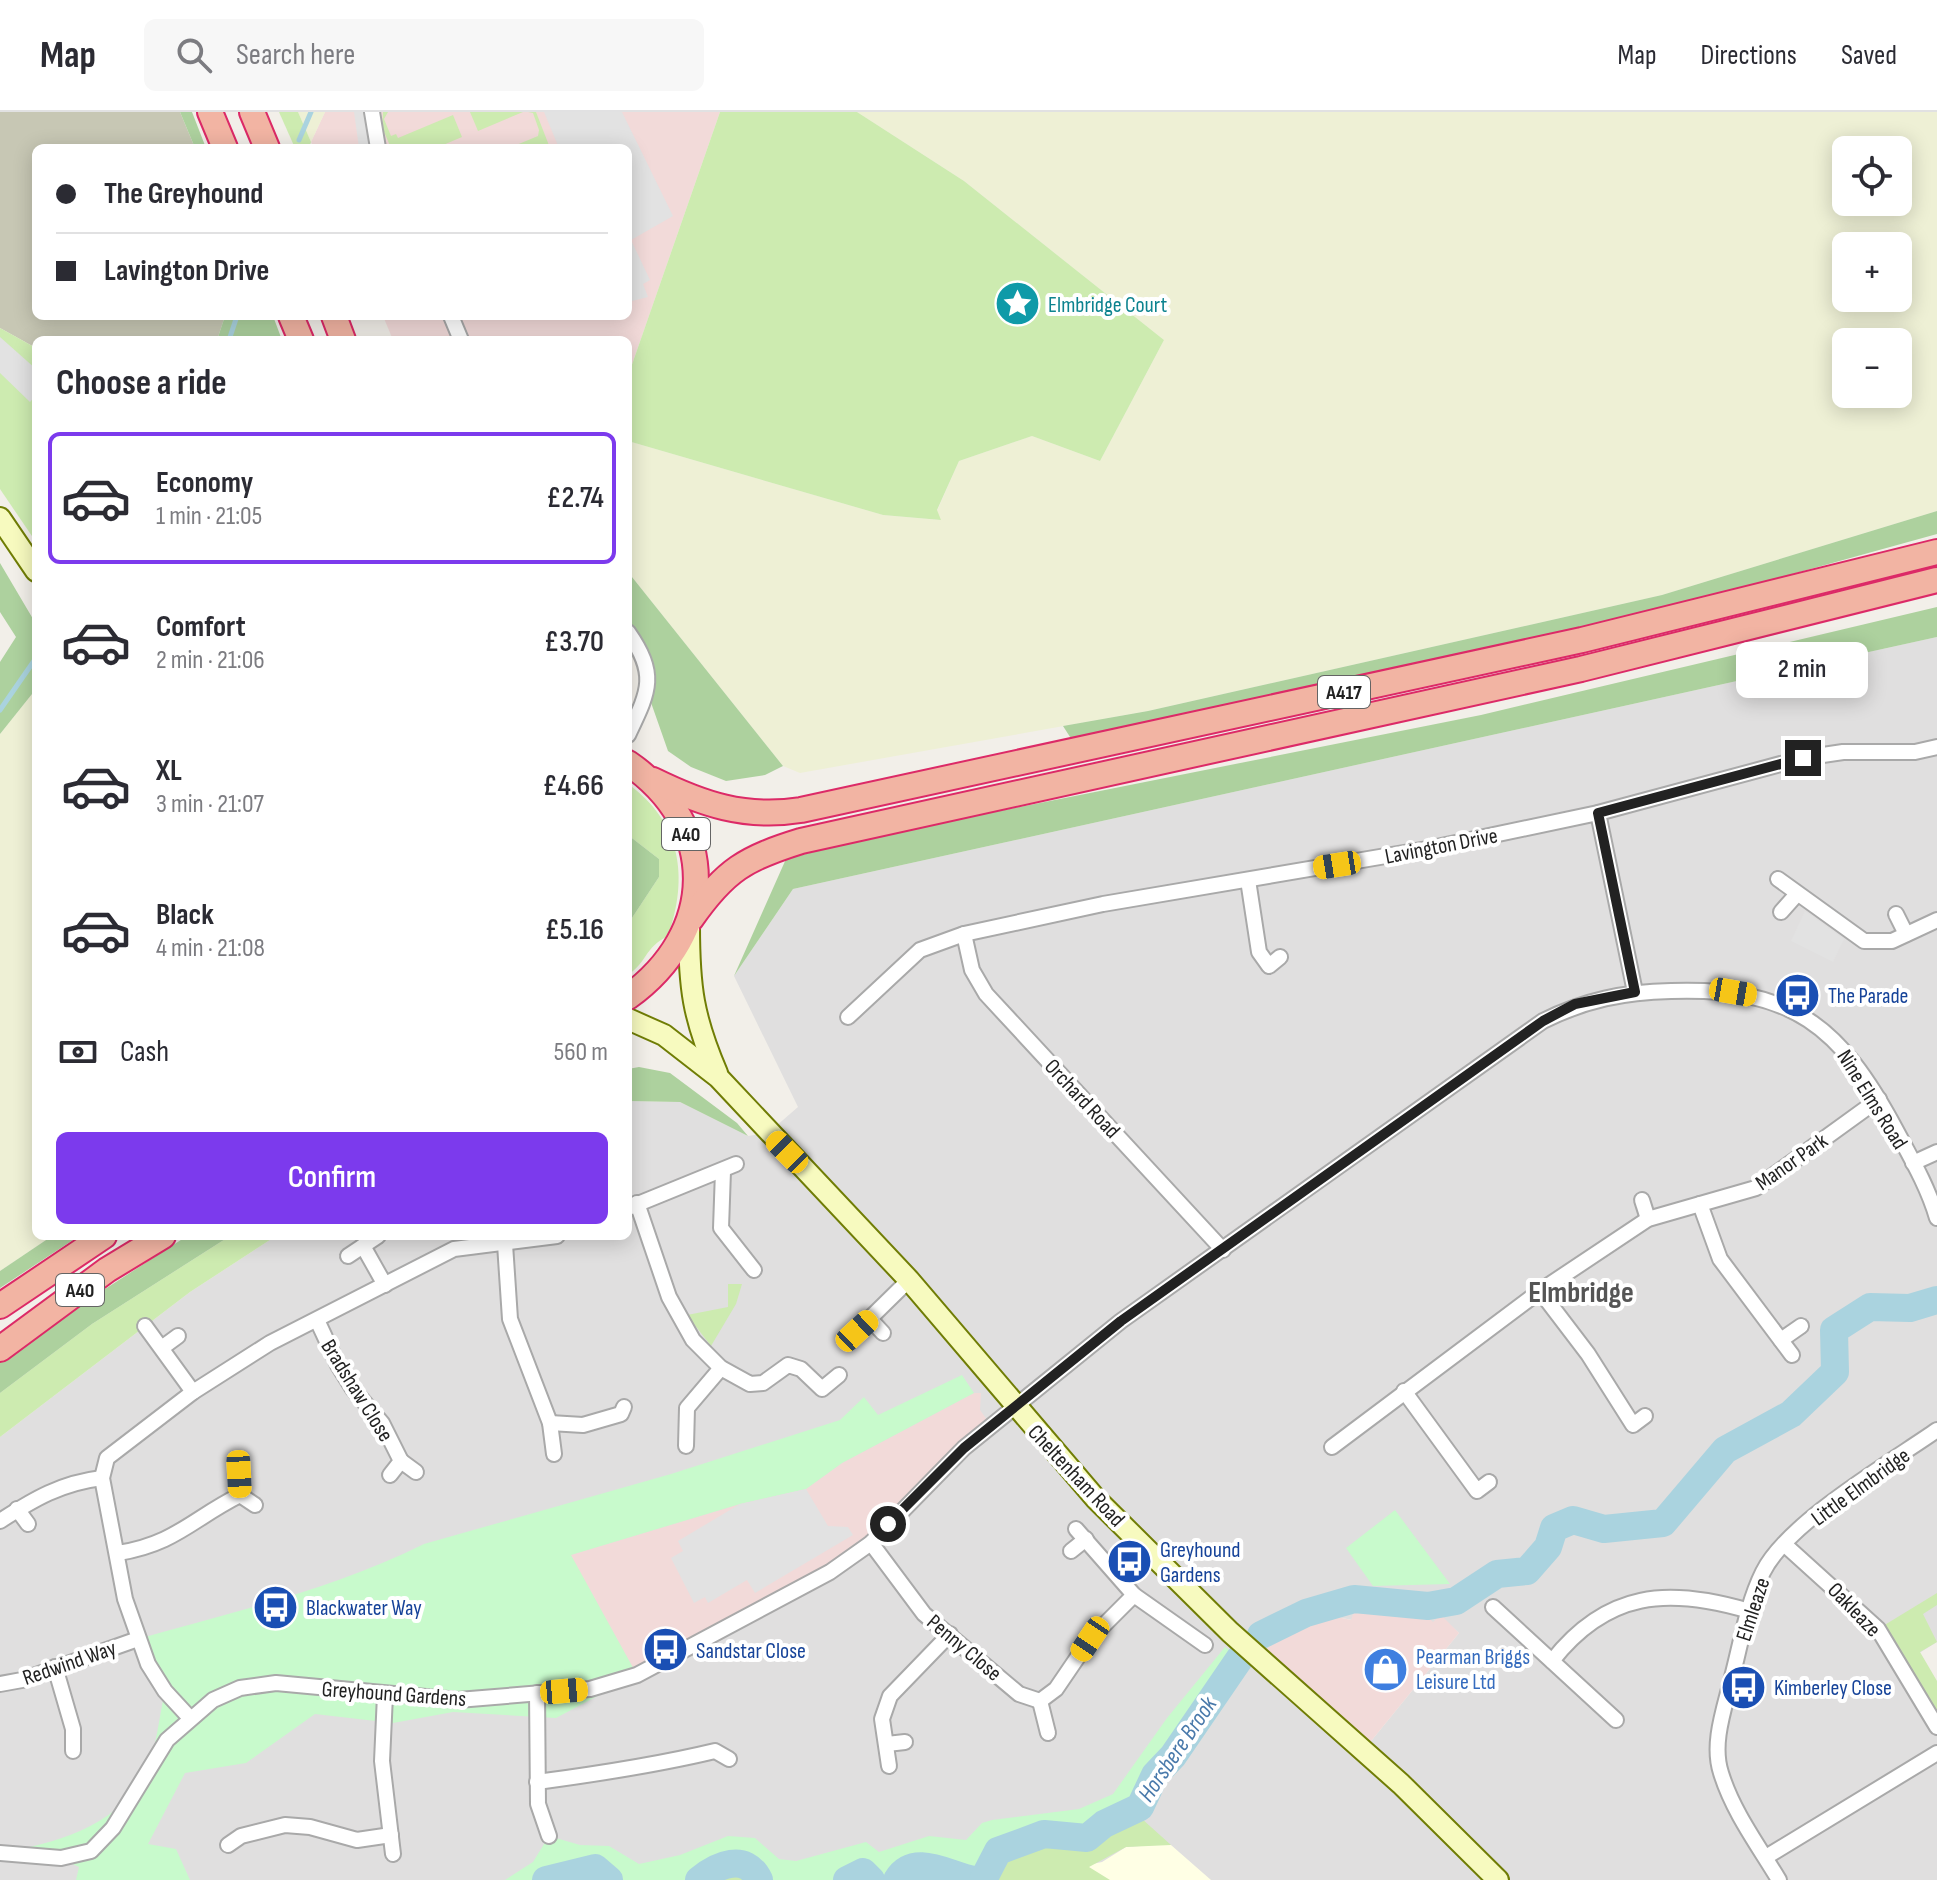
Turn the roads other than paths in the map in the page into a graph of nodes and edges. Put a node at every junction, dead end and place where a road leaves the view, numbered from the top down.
1 (210, 112) edge
2 (252, 112) edge
3 (372, 112) edge
4 (223, 144) edge
5 (265, 144) edge
6 (377, 144) edge
7 (0, 518) edge
8 (1937, 552) edge
9 (32, 565) edge
10 (1937, 580) edge
11 (632, 639) edge
12 (632, 727) edge
13 (1937, 747) edge
14 (632, 766) edge
15 (653, 780) junction
16 (1598, 813) junction
17 (1778, 879) dead end
18 (1248, 880) junction
19 (1797, 894) junction
20 (1781, 912) dead end
21 (1896, 914) dead end
22 (1937, 920) edge
23 (690, 922) junction
24 (964, 934) junction
25 (1906, 934) junction
26 (1257, 976) dead end
27 (854, 986) dead end
28 (1635, 992) junction
29 (632, 994) edge
30 (868, 998) junction
31 (848, 1017) dead end
32 (632, 1021) edge
33 (718, 1077) junction
34 (1879, 1099) junction
35 (1937, 1152) edge
36 (1913, 1163) junction
37 (1642, 1200) dead end
38 (1700, 1204) junction
39 (632, 1206) edge
40 (1937, 1218) edge
41 (1648, 1219) junction
42 (98, 1240) edge
43 (156, 1240) edge
44 (372, 1240) edge
45 (531, 1240) edge
46 (505, 1244) junction
47 (363, 1246) junction
48 (1223, 1250) junction
49 (348, 1256) dead end
50 (754, 1270) dead end
51 (909, 1280) junction
52 (385, 1285) junction
53 (1540, 1291) junction
54 (0, 1306) edge
55 (870, 1319) junction
56 (317, 1320) junction
57 (145, 1326) dead end
58 (1801, 1326) dead end
59 (857, 1331) dead end
60 (883, 1333) dead end
61 (178, 1336) dead end
62 (1781, 1340) junction
63 (163, 1347) junction
64 (0, 1349) edge
65 (1792, 1355) dead end
66 (721, 1368) junction
67 (839, 1375) dead end
68 (1404, 1391) junction
69 (193, 1392) junction
70 (1014, 1406) junction
71 (624, 1407) dead end
72 (550, 1423) junction
73 (1937, 1430) edge
74 (1620, 1435) dead end
75 (686, 1446) dead end
76 (1332, 1447) dead end
77 (554, 1454) dead end
78 (401, 1461) junction
79 (416, 1472) dead end
80 (239, 1474) dead end
81 (390, 1475) dead end
82 (102, 1478) junction
83 (1477, 1491) dead end
84 (240, 1495) junction
85 (255, 1505) dead end
86 (17, 1509) junction
87 (0, 1521) edge
88 (28, 1524) dead end
89 (871, 1543) junction
90 (1784, 1544) junction
91 (1071, 1551) dead end
92 (118, 1553) junction
93 (1134, 1595) junction
94 (1493, 1607) dead end
95 (1749, 1611) junction
96 (950, 1634) junction
97 (138, 1639) junction
98 (1205, 1645) dead end
99 (1552, 1661) junction
100 (55, 1667) junction
101 (0, 1684) edge
102 (537, 1693) junction
103 (385, 1695) junction
104 (1040, 1701) junction
105 (189, 1717) junction
106 (1616, 1720) dead end
107 (1937, 1727) edge
108 (1048, 1733) dead end
109 (905, 1742) dead end
110 (887, 1744) junction
111 (73, 1751) dead end
112 (1937, 1753) edge
113 (729, 1759) dead end
114 (889, 1766) dead end
115 (537, 1782) junction
116 (391, 1835) junction
117 (549, 1836) dead end
118 (228, 1845) dead end
119 (0, 1853) edge
120 (393, 1854) dead end
121 (1766, 1857) junction
122 (1498, 1880) edge
123 (1779, 1880) edge

1 - 4 highway
2 - 5 highway
3 - 6 street
7 - 9 main road
8 - 15 highway, A417
10 - 23 highway, A417
11 - 12 street
13 - 16 street, Lavington Drive
14 - 15 highway, A40
15 - 23 highway, A40
16 - 18 street, Lavington Drive
16 - 28 street
17 - 19 street
18 - 24 street, Lavington Drive
18 - 26 street
19 - 20 street
19 - 25 street
21 - 25 street
22 - 25 street
23 - 29 highway
23 - 33 main road, Cheltenham Road
24 - 30 street, Lavington Drive
24 - 48 street, Orchard Road
27 - 30 street
28 - 34 street, Nine Elms Road
28 - 48 street, Nine Elms Road
30 - 31 street, Lavington Drive
32 - 33 main road, Cheltenham Road
33 - 51 main road, Cheltenham Road
34 - 36 street, Nine Elms Road
34 - 38 street, Manor Park
35 - 36 street
36 - 40 street
37 - 41 street
38 - 41 street, Manor Park
38 - 62 street
39 - 50 street
39 - 66 street
41 - 53 street, Manor Park
42 - 54 highway, A40
43 - 64 highway, A40
44 - 47 street
45 - 46 street
46 - 52 street
46 - 72 street
47 - 49 street
47 - 52 street
48 - 70 street, Nine Elms Road
51 - 55 street
51 - 70 main road, Cheltenham Road
52 - 56 street
53 - 68 street, Manor Park
53 - 74 street
55 - 59 street
55 - 60 street
56 - 69 street
56 - 78 street, Bradshaw Close
57 - 63 street
58 - 62 street
61 - 63 street
62 - 65 street
63 - 69 street
66 - 67 street
66 - 75 street
68 - 76 street, Manor Park
68 - 83 street
69 - 82 street
70 - 89 street, Greyhound Gardens
70 - 122 main road, Cheltenham Road
71 - 72 street
72 - 77 street
73 - 90 street, Little Elmbridge
78 - 79 street, Bradshaw Close
78 - 81 street, Bradshaw Close
80 - 84 street
82 - 86 street
82 - 92 street
84 - 85 street
84 - 92 street
86 - 87 street
86 - 88 street
89 - 96 street, Penny Close
89 - 102 street, Greyhound Gardens
90 - 95 street, Elmleaze
90 - 107 street, Oakleaze
91 - 93 street
92 - 97 street
93 - 98 street
93 - 104 street
94 - 99 street
95 - 99 street
95 - 121 street, Elmleaze
96 - 104 street, Penny Close
96 - 110 street
97 - 100 street, Redwind Way
97 - 105 street
99 - 106 street
100 - 101 street, Redwind Way
100 - 111 street
102 - 103 street, Greyhound Gardens
102 - 115 street
103 - 105 street, Greyhound Gardens
103 - 116 street
104 - 108 street
105 - 119 street, Greyhound Gardens
109 - 110 street
110 - 114 street
112 - 121 street
113 - 115 street
115 - 117 street
116 - 118 street
116 - 120 street
121 - 123 street, Elmleaze

